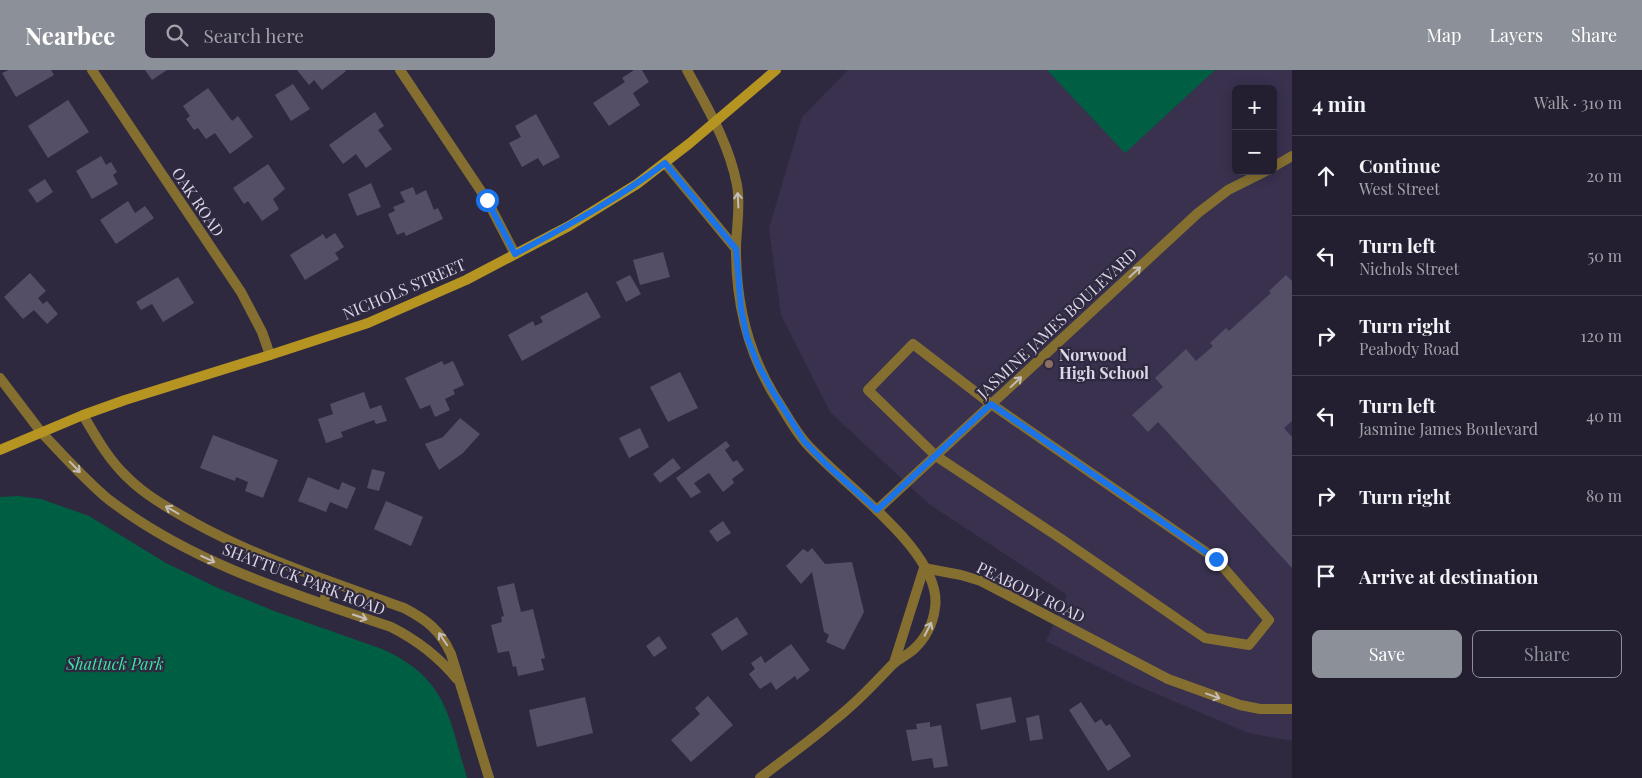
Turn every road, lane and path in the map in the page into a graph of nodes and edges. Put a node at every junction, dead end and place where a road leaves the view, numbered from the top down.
1 (92, 70) edge
2 (400, 70) edge
3 (687, 70) edge
4 (776, 70) edge
5 (716, 122) junction
6 (1292, 156) edge
7 (665, 163) junction
8 (1277, 165) edge
9 (1258, 175) edge
10 (736, 249) junction
11 (515, 254) junction
12 (270, 355) junction
13 (0, 378) edge
14 (991, 404) junction
15 (83, 415) junction
16 (41, 432) junction
17 (0, 450) edge
18 (936, 456) junction
19 (877, 510) junction
20 (924, 568) junction
21 (330, 582) junction
22 (323, 604) junction
23 (894, 663) junction
24 (460, 684) junction
25 (1292, 709) edge
26 (489, 778) edge
27 (760, 778) edge

1 - 12 street, OAK ROAD
2 - 11 street
3 - 5 street
4 - 5 main road, NICHOLS STREET
5 - 7 main road, NICHOLS STREET
10 -> 5 street
6 - 8 street
7 - 10 street
7 - 11 main road, NICHOLS STREET
14 -> 9 street, JASMINE JAMES BOULEVARD
10 - 19 street
11 - 12 main road, NICHOLS STREET
12 - 15 main road, NICHOLS STREET
13 - 16 street, SHATTUCK PARK ROAD
14 - 18 street, JASMINE JAMES BOULEVARD
14 - 18 street
14 - 18 street
15 - 16 main road, NICHOLS STREET
21 -> 15 street, SHATTUCK PARK ROAD
16 - 17 main road, NICHOLS STREET
16 -> 22 street, SHATTUCK PARK ROAD
18 - 19 street, JASMINE JAMES BOULEVARD
19 - 20 street
20 - 23 street
23 -> 20 street
20 -> 25 street, PEABODY ROAD
21 - 22 street
24 -> 21 street, SHATTUCK PARK ROAD
22 -> 24 street, SHATTUCK PARK ROAD
23 - 27 street
24 - 26 street, SHATTUCK PARK ROAD

